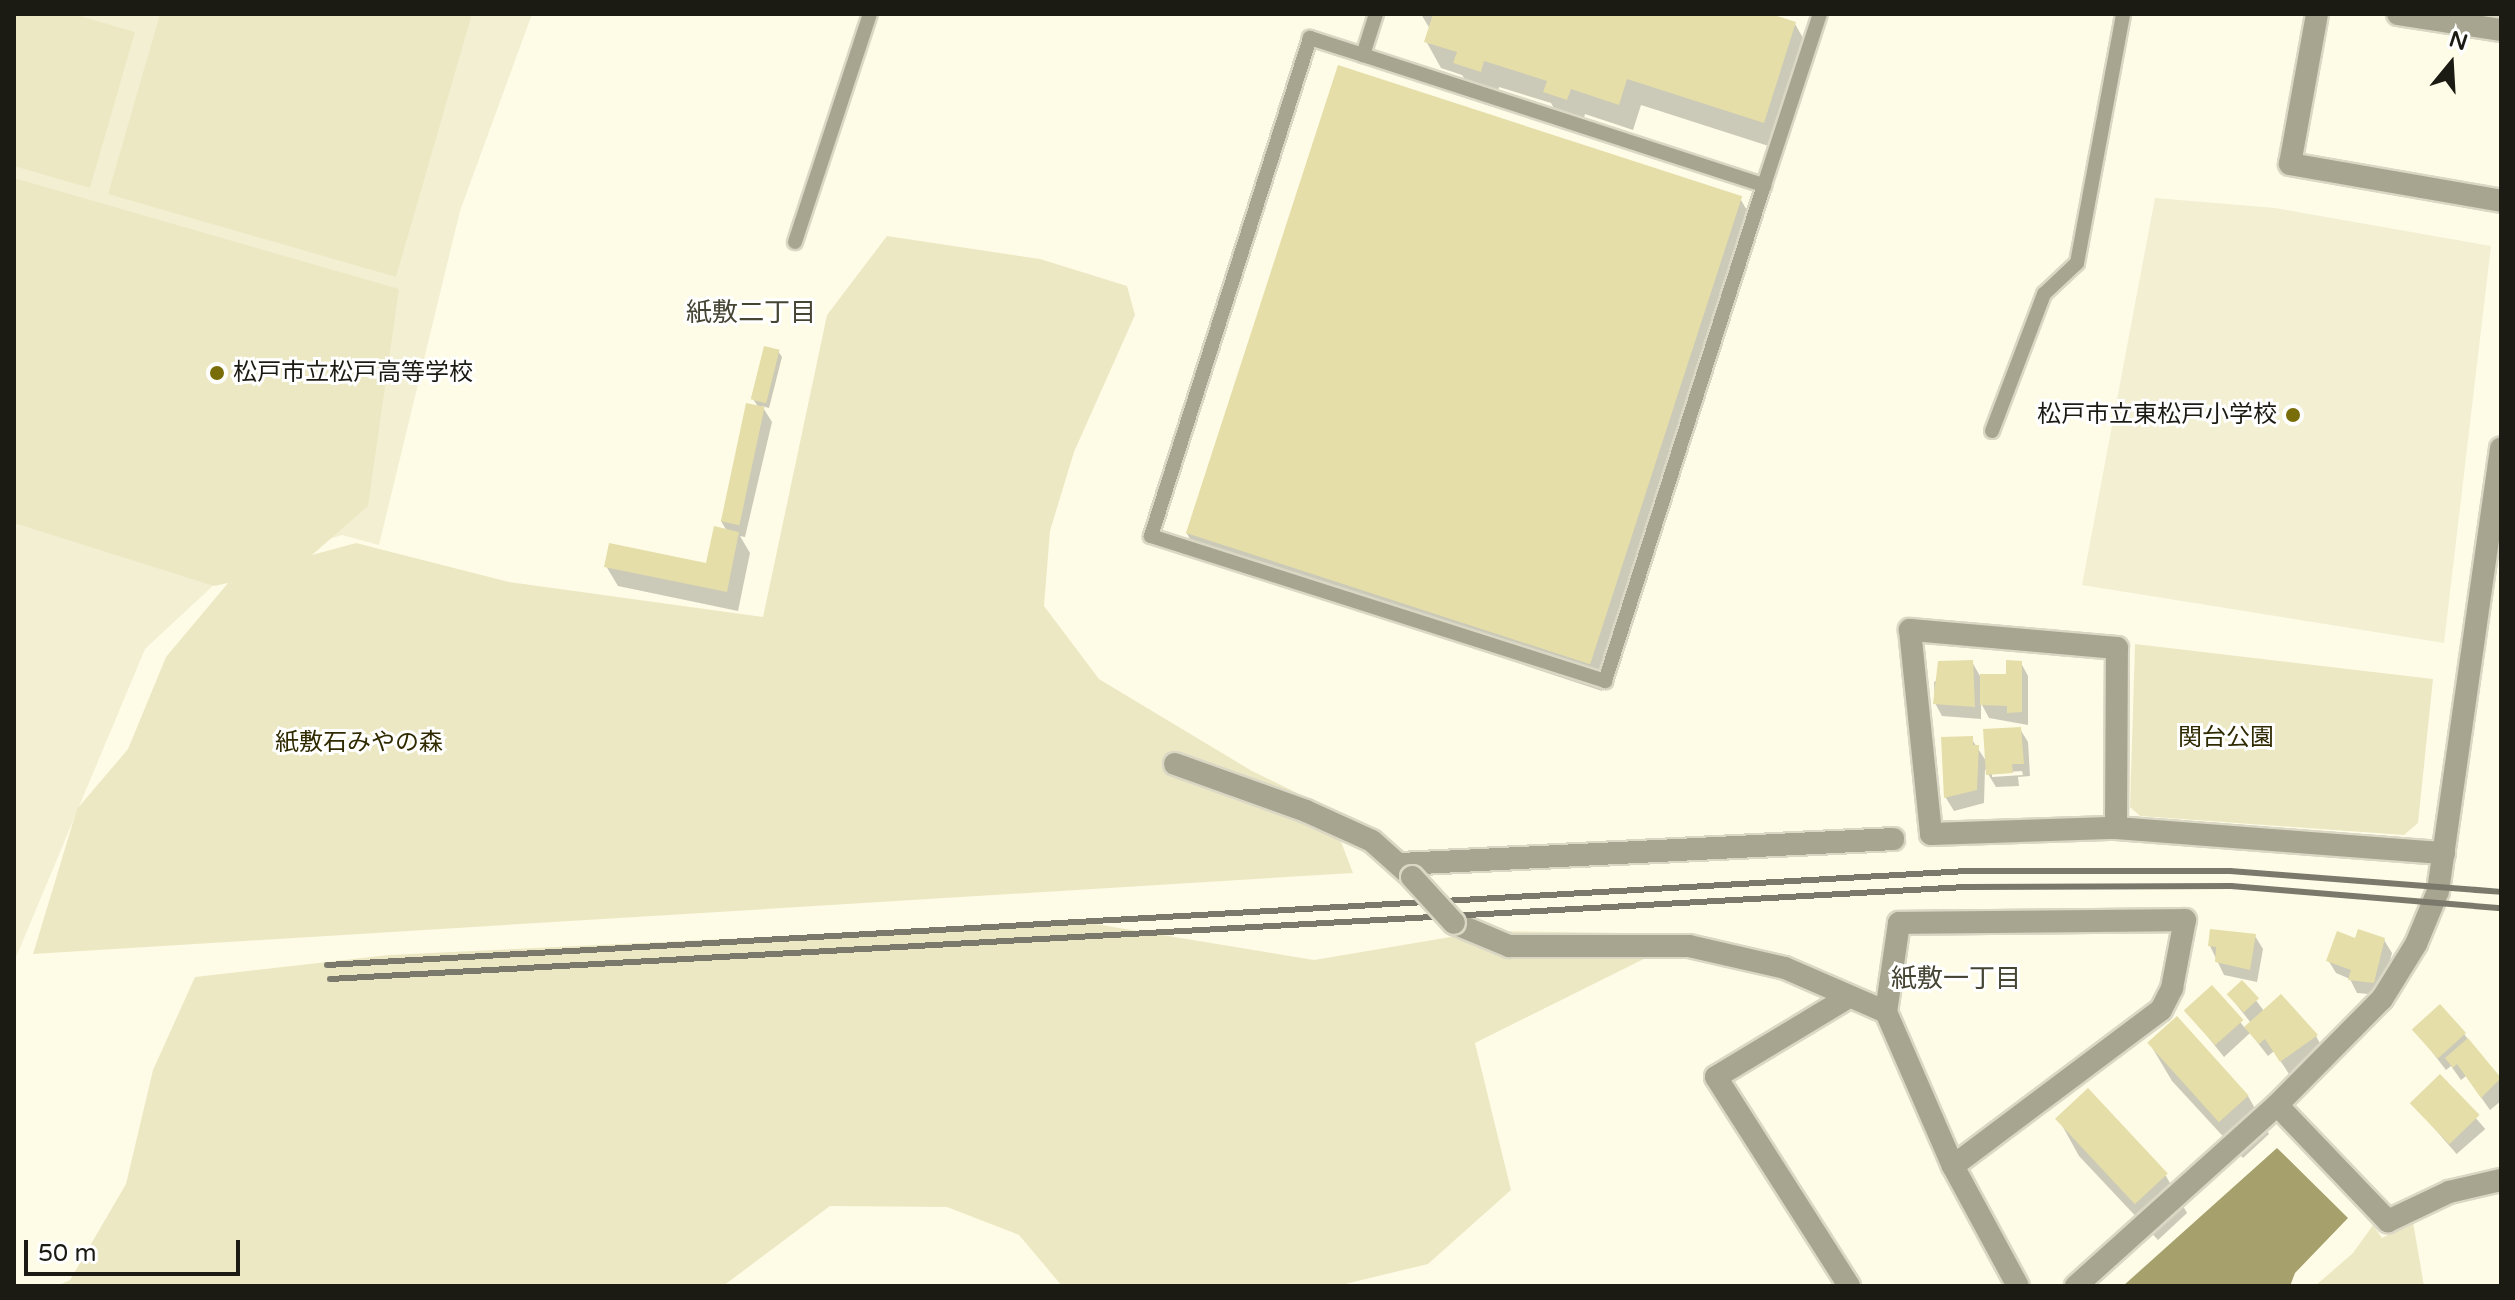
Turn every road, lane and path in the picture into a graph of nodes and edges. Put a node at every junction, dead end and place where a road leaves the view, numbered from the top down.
1 (870, 14) edge
2 (1376, 14) edge
3 (1820, 14) edge
4 (2123, 14) edge
5 (2317, 14) edge
6 (2398, 14) edge
7 (2501, 30) edge
8 (1363, 55) junction
9 (1764, 185) junction
10 (2501, 201) edge
11 (795, 242) dead end
12 (1992, 431) dead end
13 (2501, 448) edge
14 (1175, 764) dead end
15 (2116, 828) junction
16 (1893, 839) dead end
17 (2444, 853) junction
18 (1406, 870) junction
19 (1847, 998) junction
20 (1886, 1012) junction
21 (2277, 1105) junction
22 (1953, 1166) junction
23 (2501, 1180) edge
24 (1849, 1286) edge
25 (2018, 1286) edge
26 (2076, 1286) edge

1 - 11 lane
2 - 8 lane
3 - 9 lane
4 - 12 lane
5 - 10 street
6 - 7 street
8 - 9 lane
8 - 9 lane
13 - 17 street
14 - 18 street
15 - 15 street
15 - 17 street
16 - 18 street
17 - 21 street
18 - 19 street, bridge
19 - 20 street
19 - 24 street
20 - 22 street
20 - 22 street
21 - 23 street
21 - 26 street
22 - 25 street

